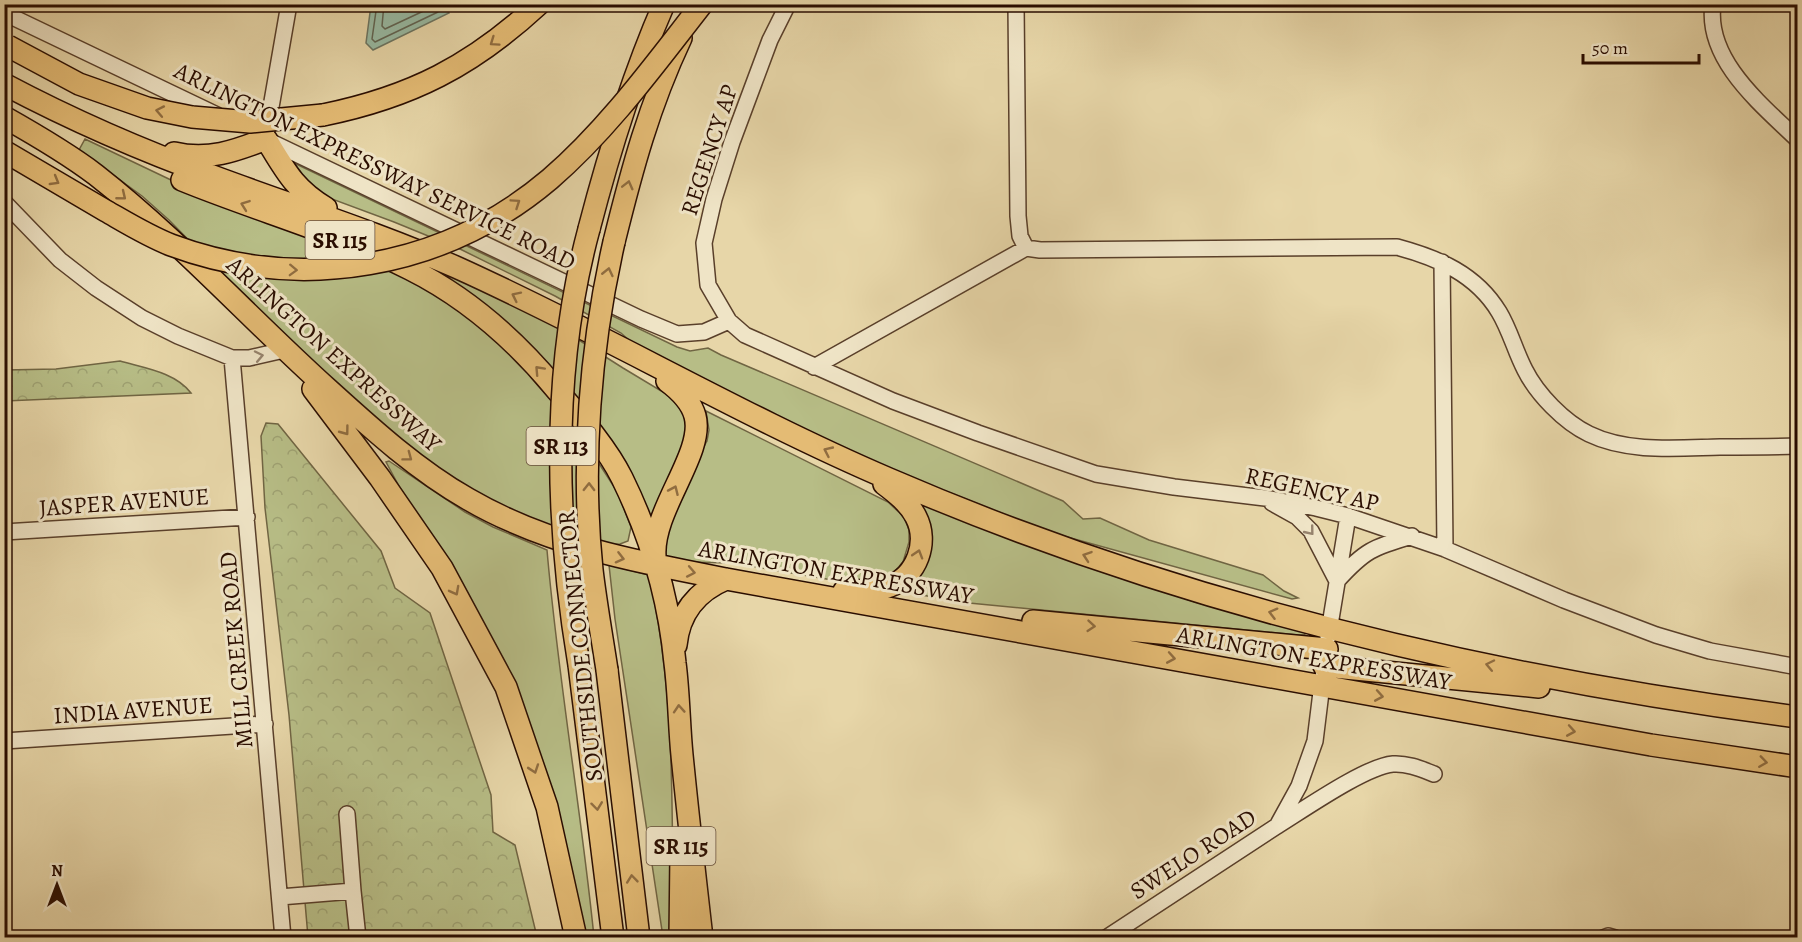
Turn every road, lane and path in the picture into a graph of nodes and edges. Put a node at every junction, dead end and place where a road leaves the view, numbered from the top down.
1 (289, 4) edge
2 (539, 4) edge
3 (664, 4) edge
4 (696, 4) edge
5 (702, 4) edge
6 (788, 4) edge
7 (1016, 4) edge
8 (1713, 4) edge
9 (4, 14) edge
10 (6, 46) edge
11 (4, 84) edge
12 (32, 98) junction
13 (4, 117) edge
14 (110, 135) junction
15 (266, 139) junction
16 (1797, 140) edge
17 (4, 151) edge
18 (4, 202) edge
19 (394, 241) junction
20 (1026, 248) junction
21 (1442, 262) junction
22 (729, 321) junction
23 (284, 350) junction
24 (625, 351) junction
25 (232, 358) junction
26 (814, 367) junction
27 (1797, 446) edge
28 (852, 463) junction
29 (1264, 498) junction
30 (1348, 516) junction
31 (247, 517) junction
32 (4, 532) edge
33 (1412, 536) junction
34 (1445, 549) junction
35 (656, 566) junction
36 (726, 579) junction
37 (1337, 580) junction
38 (772, 587) junction
39 (907, 611) junction
40 (1330, 627) junction
41 (675, 663) junction
42 (1324, 667) junction
43 (1797, 667) edge
44 (1698, 703) junction
45 (1797, 717) edge
46 (265, 724) junction
47 (4, 741) edge
48 (682, 755) junction
49 (1797, 767) edge
50 (1434, 774) dead end
51 (347, 814) dead end
52 (1277, 826) junction
53 (353, 891) junction
54 (280, 897) junction
55 (283, 938) edge
56 (358, 938) edge
57 (576, 938) edge
58 (613, 938) edge
59 (639, 938) edge
60 (680, 938) edge
61 (702, 938) edge
62 (1106, 938) edge
63 (1603, 938) edge
64 (1615, 938) edge

1 - 15 street
2 -> 10 highway, bridge
3 -> 58 highway, SOUTHSIDE CONNECTOR / SR 113, bridge
59 -> 4 highway, SOUTHSIDE CONNECTOR / SR 113, bridge
17 -> 5 highway, bridge
6 - 22 street, REGENCY AP
7 - 20 street
8 - 16 street
9 - 15 street, ARLINGTON EXPRESSWAY SERVICE ROAD
11 - 12 highway, ARLINGTON EXPRESSWAY / SR 115
12 - 14 highway, ARLINGTON EXPRESSWAY
35 -> 12 highway, SR 115
13 -> 23 highway, ARLINGTON EXPRESSWAY
14 - 15 highway
14 - 19 highway, ARLINGTON EXPRESSWAY
15 - 19 highway
15 - 22 street, ARLINGTON EXPRESSWAY SERVICE ROAD
18 - 25 street
24 -> 19 highway, ARLINGTON EXPRESSWAY
20 - 21 street
20 - 26 street
21 - 27 street
21 - 34 street
22 - 26 street, REGENCY AP
25 -> 23 street
23 -> 35 highway, ARLINGTON EXPRESSWAY
23 -> 57 highway
28 -> 24 highway, ARLINGTON EXPRESSWAY
35 -> 24 highway
25 - 31 street, MILL CREEK ROAD
26 - 29 street, REGENCY AP
38 -> 28 highway
40 -> 28 highway, ARLINGTON EXPRESSWAY
29 - 30 street, REGENCY AP
29 -> 37 street
30 - 33 street, REGENCY AP
30 - 37 street, SWELO ROAD
31 - 32 street, JASPER AVENUE
31 - 46 street, MILL CREEK ROAD
33 - 34 street, REGENCY AP
33 - 37 street
34 - 43 street, REGENCY AP
35 -> 36 highway, ARLINGTON EXPRESSWAY
35 - 41 highway, SR 115
36 - 38 highway, ARLINGTON EXPRESSWAY
36 - 41 highway
37 - 40 street, SWELO ROAD
38 - 39 highway, ARLINGTON EXPRESSWAY
39 -> 42 highway
39 -> 42 highway, ARLINGTON EXPRESSWAY
40 - 42 street, SWELO ROAD
44 -> 40 highway, ARLINGTON EXPRESSWAY
48 -> 41 highway, SR 115
42 - 44 highway
42 -> 49 highway, ARLINGTON EXPRESSWAY
42 - 52 street, SWELO ROAD
44 - 45 highway, ARLINGTON EXPRESSWAY
46 - 47 street, INDIA AVENUE
46 - 54 street, MILL CREEK ROAD
48 - 60 highway, SR 115
48 - 61 highway
50 - 52 street
51 - 53 street
52 - 62 street, SWELO ROAD
53 - 54 street
53 - 56 street
54 - 55 street, MILL CREEK ROAD
63 - 64 street

